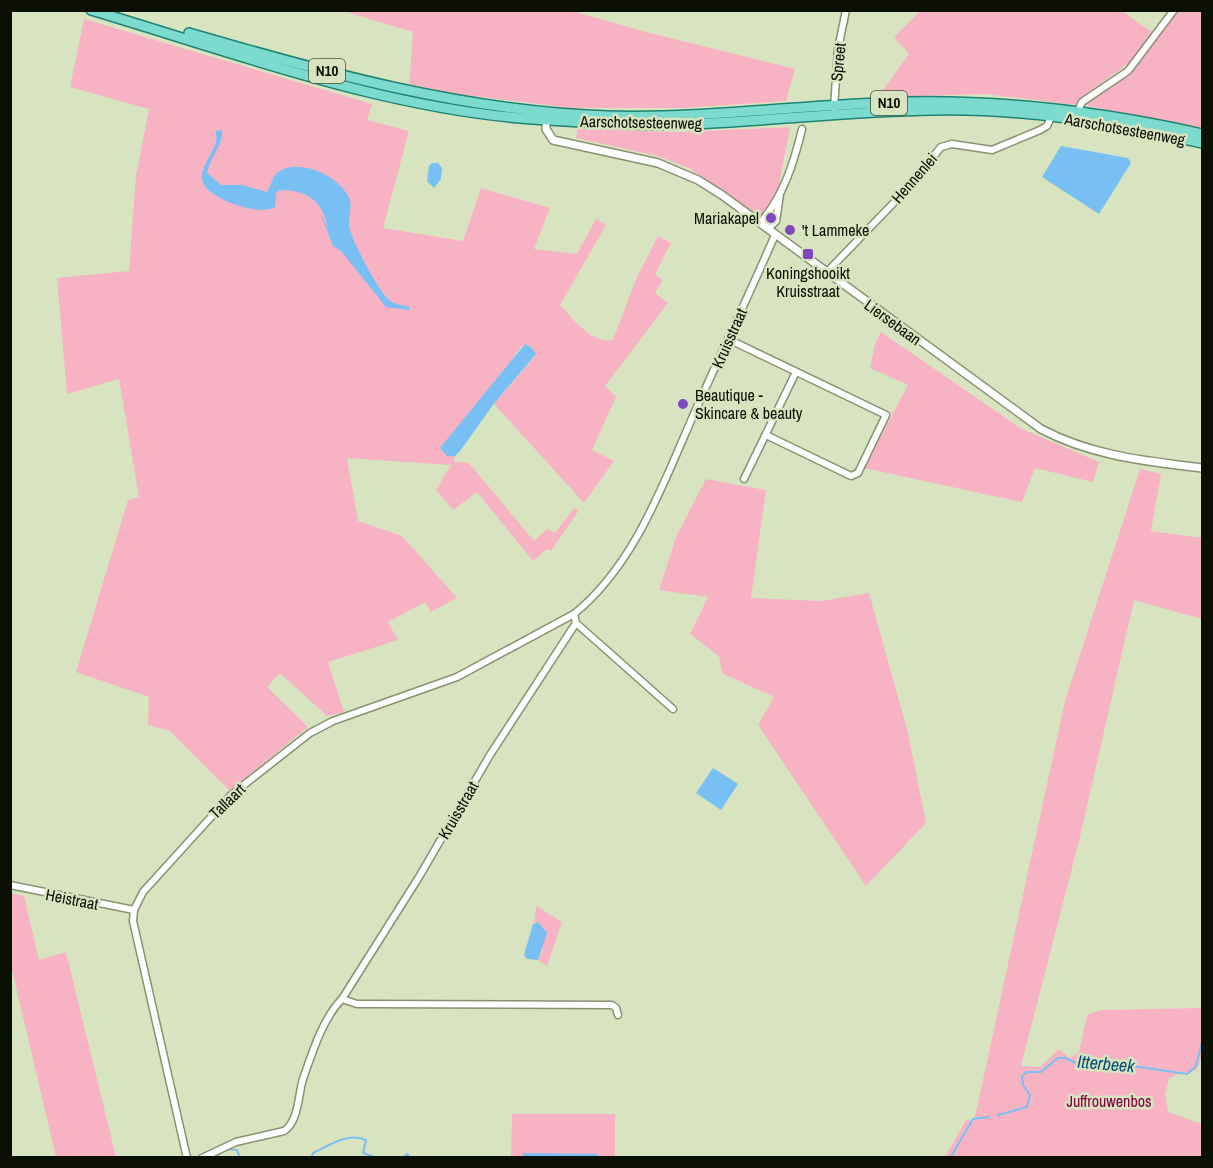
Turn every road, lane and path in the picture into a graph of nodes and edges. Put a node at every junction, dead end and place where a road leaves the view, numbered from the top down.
1 (91, 10) edge
2 (112, 10) edge
3 (846, 10) edge
4 (1174, 10) edge
5 (485, 109) junction
6 (834, 110) junction
7 (1078, 111) junction
8 (546, 116) junction
9 (1052, 116) junction
10 (802, 129) dead end
11 (1203, 135) edge
12 (1203, 143) edge
13 (780, 194) junction
14 (760, 223) junction
15 (768, 229) junction
16 (775, 235) junction
17 (826, 273) junction
18 (728, 339) junction
19 (796, 372) junction
20 (766, 435) junction
21 (1203, 468) edge
22 (744, 479) dead end
23 (574, 614) junction
24 (576, 623) junction
25 (673, 709) dead end
26 (10, 885) edge
27 (134, 910) junction
28 (342, 999) junction
29 (618, 1015) dead end
30 (188, 1158) edge
31 (202, 1158) edge

1 - 5 main road, Aarschotsesteenweg / N10
2 - 5 main road, Aarschotsesteenweg / N10
3 - 6 street, Spreet
4 - 7 street
5 - 8 main road, Aarschotsesteenweg / N10
6 - 7 main road, Aarschotsesteenweg / N10
6 - 8 main road, Aarschotsesteenweg / N10
6 - 9 main road, Aarschotsesteenweg / N10
7 - 11 main road, Aarschotsesteenweg / N10
8 - 14 street, Liersebaan
9 - 12 main road, Aarschotsesteenweg / N10
9 - 17 street, Hennenlei
10 - 13 street
13 - 14 street
13 - 15 street
14 - 15 street, Liersebaan
15 - 16 street, Liersebaan
16 - 17 street, Liersebaan
16 - 18 street, Kruisstraat
17 - 21 street, Liersebaan
18 - 19 street
18 - 23 street, Kruisstraat
19 - 20 street
19 - 20 street
20 - 22 street
23 - 24 street
23 - 27 street, Tallaart
24 - 25 street
24 - 28 street, Kruisstraat
26 - 27 street, Heistraat
27 - 30 street
28 - 29 street
28 - 31 street, Kruisstraat

